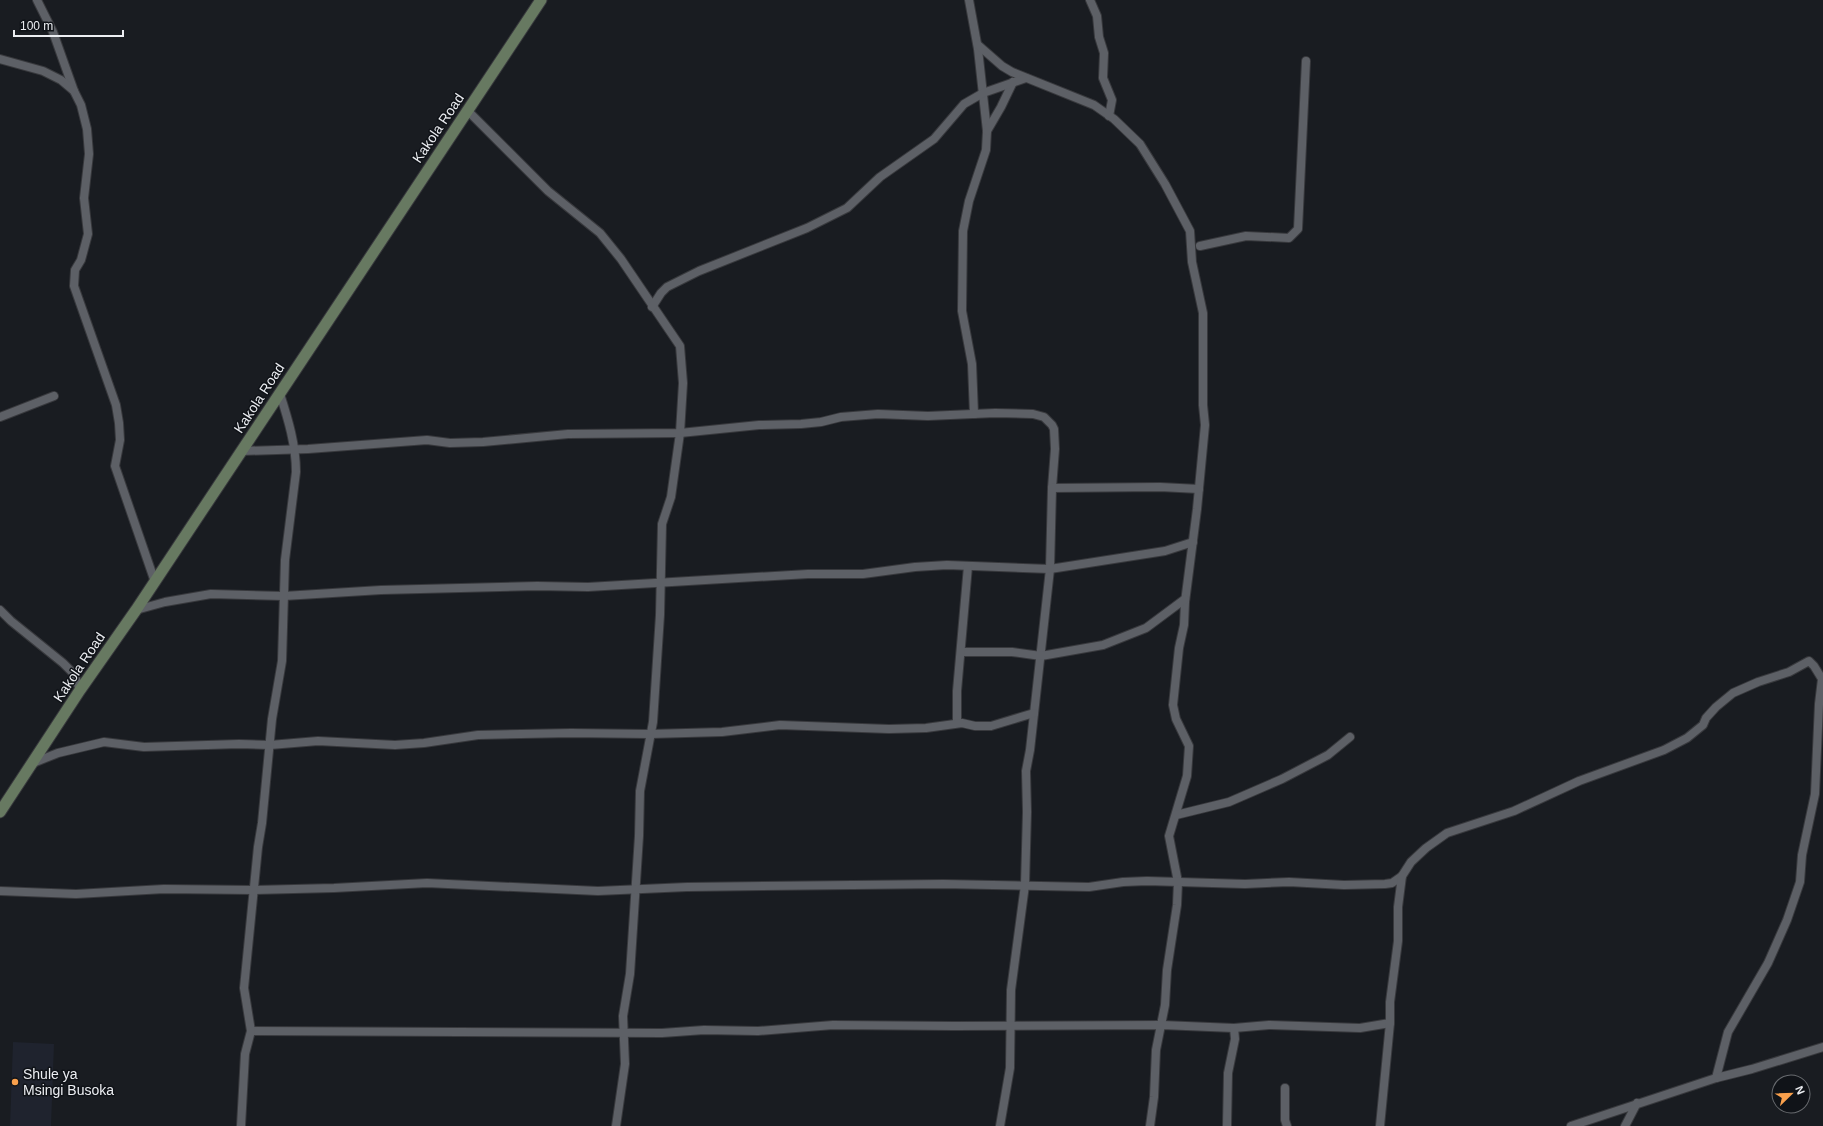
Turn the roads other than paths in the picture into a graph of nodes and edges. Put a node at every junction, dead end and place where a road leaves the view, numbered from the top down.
1 (37, 0) edge
2 (542, 0) edge
3 (969, 0) edge
4 (1090, 0) edge
5 (978, 45) junction
6 (0, 59) edge
7 (1306, 61) dead end
8 (1026, 78) junction
9 (1013, 82) junction
10 (74, 91) junction
11 (984, 93) junction
12 (468, 111) junction
13 (1109, 116) junction
14 (987, 131) junction
15 (1200, 246) dead end
16 (652, 306) junction
17 (280, 394) junction
18 (54, 396) dead end
19 (974, 414) junction
20 (0, 418) edge
21 (680, 434) junction
22 (294, 450) junction
23 (242, 451) junction
24 (1052, 488) junction
25 (1200, 489) junction
26 (1193, 542) junction
27 (968, 566) junction
28 (1050, 569) junction
29 (155, 582) junction
30 (660, 582) junction
31 (284, 596) junction
32 (1185, 599) junction
33 (0, 610) edge
34 (136, 610) junction
35 (961, 652) junction
36 (1041, 656) junction
37 (80, 690) junction
38 (1034, 713) junction
39 (957, 723) junction
40 (650, 734) junction
41 (1350, 737) dead end
42 (270, 745) junction
43 (33, 763) junction
44 (0, 812) edge
45 (1176, 815) junction
46 (1402, 876) junction
47 (1178, 882) junction
48 (1025, 885) junction
49 (635, 888) junction
50 (254, 890) junction
51 (0, 891) edge
52 (1390, 1023) junction
53 (1162, 1025) junction
54 (1011, 1026) junction
55 (1234, 1028) junction
56 (251, 1031) junction
57 (622, 1033) junction
58 (1823, 1047) edge
59 (1716, 1078) junction
60 (1285, 1088) dead end
61 (1637, 1103) junction
62 (240, 1126) edge
63 (616, 1126) edge
64 (1000, 1126) edge
65 (1150, 1126) edge
66 (1227, 1126) edge
67 (1287, 1126) edge
68 (1380, 1126) edge
69 (1570, 1126) edge
70 (1625, 1126) edge

1 - 10 street
2 - 12 main road, Kakola Road
3 - 5 street
4 - 13 street
5 - 8 street
5 - 11 street
6 - 10 street
7 - 15 street
8 - 9 street
8 - 13 street
9 - 11 street
9 - 14 street
10 - 29 street
11 - 14 street
11 - 16 street
12 - 16 street
12 - 17 main road, Kakola Road
13 - 25 street
14 - 19 street
16 - 21 street
17 - 22 street
17 - 23 main road, Kakola Road
18 - 20 street
19 - 21 street
19 - 24 street
21 - 22 street
21 - 30 street
22 - 23 street
22 - 31 street
23 - 29 main road, Kakola Road
24 - 25 street
24 - 28 street
25 - 26 street
26 - 28 street
26 - 32 street
27 - 28 street
27 - 30 street
27 - 35 street
28 - 36 street
29 - 34 main road, Kakola Road
30 - 31 street
30 - 40 street
31 - 34 street
31 - 42 street
32 - 36 street
32 - 45 street
33 - 37 street
34 - 37 main road, Kakola Road
35 - 36 street
35 - 39 street
36 - 38 street
37 - 43 main road, Kakola Road
38 - 39 street
38 - 48 street
39 - 40 street
40 - 42 street
40 - 49 street
41 - 45 street
42 - 43 street
42 - 50 street
43 - 44 main road, Kakola Road
45 - 47 street
46 - 47 street
46 - 52 street
46 - 59 street
47 - 48 street
47 - 53 street
48 - 49 street
48 - 54 street
49 - 50 street
49 - 57 street
50 - 51 street
50 - 56 street
52 - 55 street
52 - 68 street
53 - 54 street
53 - 55 street
53 - 65 street
54 - 57 street
54 - 64 street
55 - 66 street
56 - 57 street
56 - 62 street
57 - 63 street
58 - 59 street
59 - 61 street
60 - 67 street
61 - 69 street
61 - 70 street

